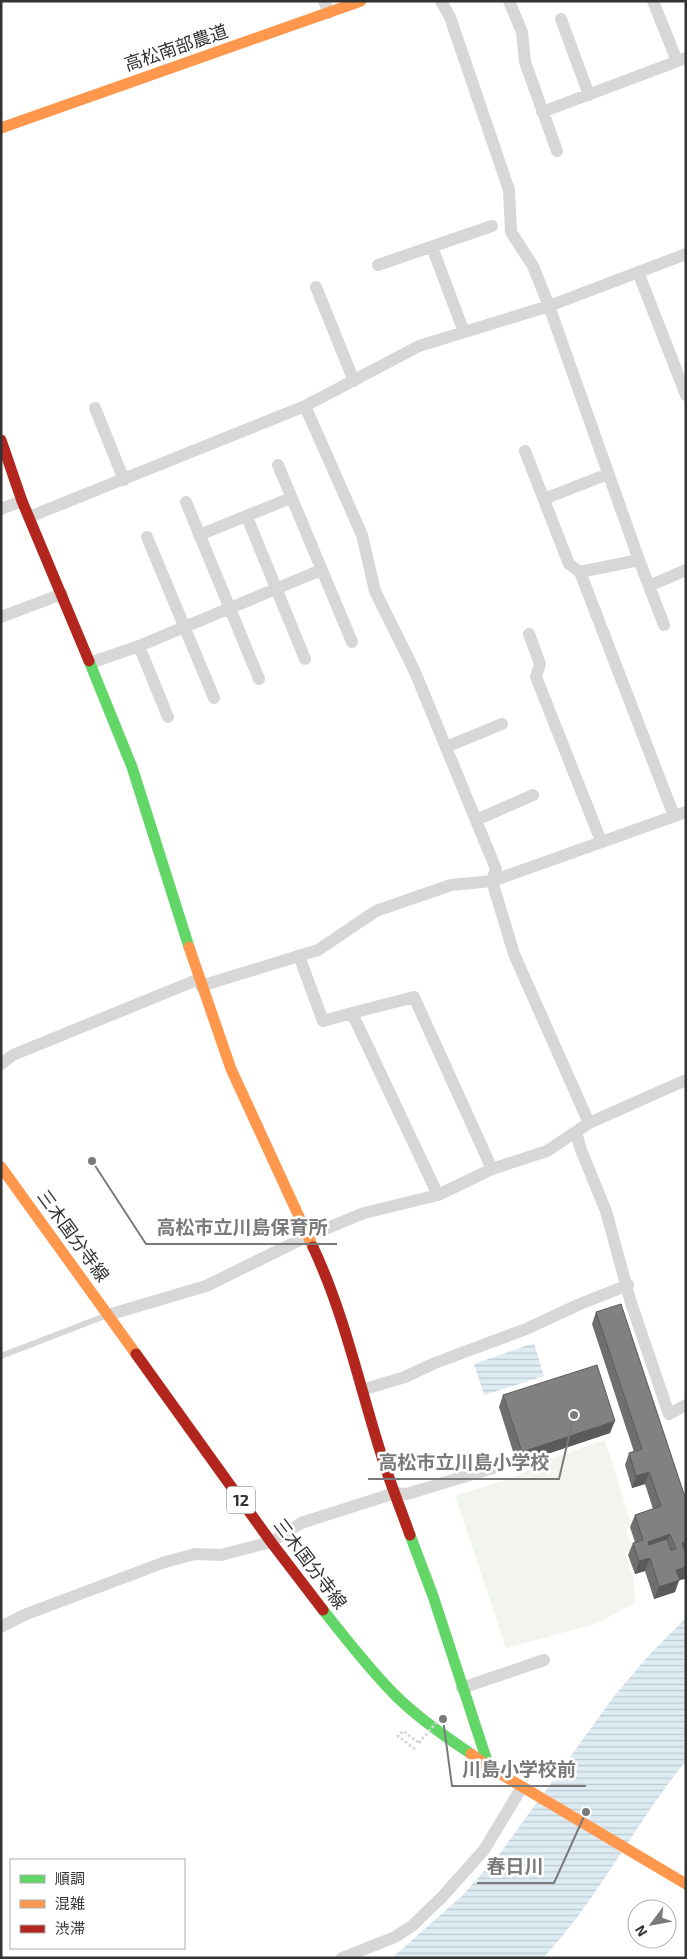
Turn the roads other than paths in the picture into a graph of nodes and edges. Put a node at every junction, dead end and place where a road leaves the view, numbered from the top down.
1 (361, 1) edge
2 (440, 1) edge
3 (508, 1) edge
4 (653, 1) edge
5 (327, 7) edge
6 (561, 19) dead end
7 (681, 60) edge
8 (588, 95) junction
9 (542, 112) junction
10 (1, 128) edge
11 (557, 150) dead end
12 (492, 226) dead end
13 (432, 247) junction
14 (686, 254) edge
15 (378, 265) dead end
16 (638, 272) junction
17 (316, 287) dead end
18 (549, 306) junction
19 (464, 332) junction
20 (354, 381) junction
21 (686, 395) edge
22 (306, 406) junction
23 (95, 408) dead end
24 (1, 440) edge
25 (525, 451) dead end
26 (278, 465) dead end
27 (608, 474) junction
28 (124, 480) junction
29 (292, 498) junction
30 (544, 499) junction
31 (22, 502) junction
32 (186, 502) dead end
33 (1, 509) edge
34 (29, 517) junction
35 (247, 517) junction
36 (199, 535) junction
37 (147, 537) dead end
38 (639, 560) junction
39 (321, 570) junction
40 (686, 570) edge
41 (580, 572) junction
42 (649, 586) junction
43 (276, 588) junction
44 (62, 594) junction
45 (230, 608) junction
46 (1, 617) edge
47 (664, 625) dead end
48 (185, 626) junction
49 (529, 634) dead end
50 (352, 642) dead end
51 (139, 646) junction
52 (305, 659) dead end
53 (90, 663) junction
54 (259, 679) dead end
55 (214, 698) dead end
56 (168, 717) dead end
57 (502, 724) dead end
58 (446, 747) junction
59 (533, 795) dead end
60 (680, 814) edge
61 (476, 820) junction
62 (601, 841) junction
63 (492, 881) junction
64 (299, 956) junction
65 (200, 982) junction
66 (352, 1013) junction
67 (1, 1064) edge
68 (686, 1080) edge
69 (589, 1123) junction
70 (576, 1132) junction
71 (1, 1167) edge
72 (492, 1169) junction
73 (438, 1195) junction
74 (308, 1236) junction
75 (628, 1285) junction
76 (108, 1315) junction
77 (1, 1356) edge
78 (362, 1390) junction
79 (686, 1405) edge
80 (496, 1467) dead end
81 (396, 1493) junction
82 (271, 1542) junction
83 (1, 1627) edge
84 (544, 1660) dead end
85 (462, 1688) junction
86 (489, 1767) junction
87 (524, 1788) junction
88 (686, 1884) edge
89 (342, 1958) edge

1 - 5 street, 高松南部農道
2 - 18 street
3 - 9 street
4 - 7 street
5 - 10 street, 高松南部農道
6 - 8 street
7 - 8 street
8 - 9 street
9 - 11 street
12 - 13 street
13 - 15 street
13 - 19 street
14 - 16 street
16 - 18 street
16 - 21 street
17 - 20 street
18 - 19 street
18 - 27 street
19 - 20 street
20 - 22 street
22 - 28 street
22 - 58 street
23 - 28 street
24 - 31 street
25 - 30 street
26 - 29 street
27 - 30 street
27 - 38 street
28 - 34 street
29 - 35 street
29 - 39 street
30 - 41 street
31 - 33 street
31 - 34 street
32 - 36 street
34 - 44 street
35 - 36 street
35 - 43 street
36 - 45 street
37 - 48 street
38 - 41 street
38 - 42 street
39 - 43 street
39 - 50 street
40 - 42 street
41 - 60 street
42 - 47 street
43 - 45 street
43 - 52 street
44 - 46 street
44 - 53 street
45 - 48 street
45 - 54 street
48 - 51 street
48 - 55 street
49 - 62 street
51 - 53 street
51 - 56 street
53 - 65 street
57 - 58 street
58 - 61 street
59 - 61 street
60 - 62 street
61 - 63 street
62 - 63 street
63 - 64 street
63 - 69 street
64 - 65 street
64 - 66 street
65 - 67 street
65 - 74 street
66 - 72 street
66 - 73 street
68 - 69 street
69 - 70 street
70 - 72 street
70 - 75 street
71 - 76 street, 三木国分寺線 / 12
72 - 73 street
73 - 74 street
74 - 76 street
74 - 78 street
75 - 78 street
75 - 79 street
76 - 77 lane
76 - 82 street, 三木国分寺線 / 12
78 - 81 street
80 - 81 street
81 - 82 street
81 - 85 street
82 - 83 street
82 - 86 street, 三木国分寺線 / 12
84 - 85 street
85 - 86 street
86 - 87 street, 三木国分寺線 / 12
87 - 88 street, 三木国分寺線 / 12
87 - 89 street

